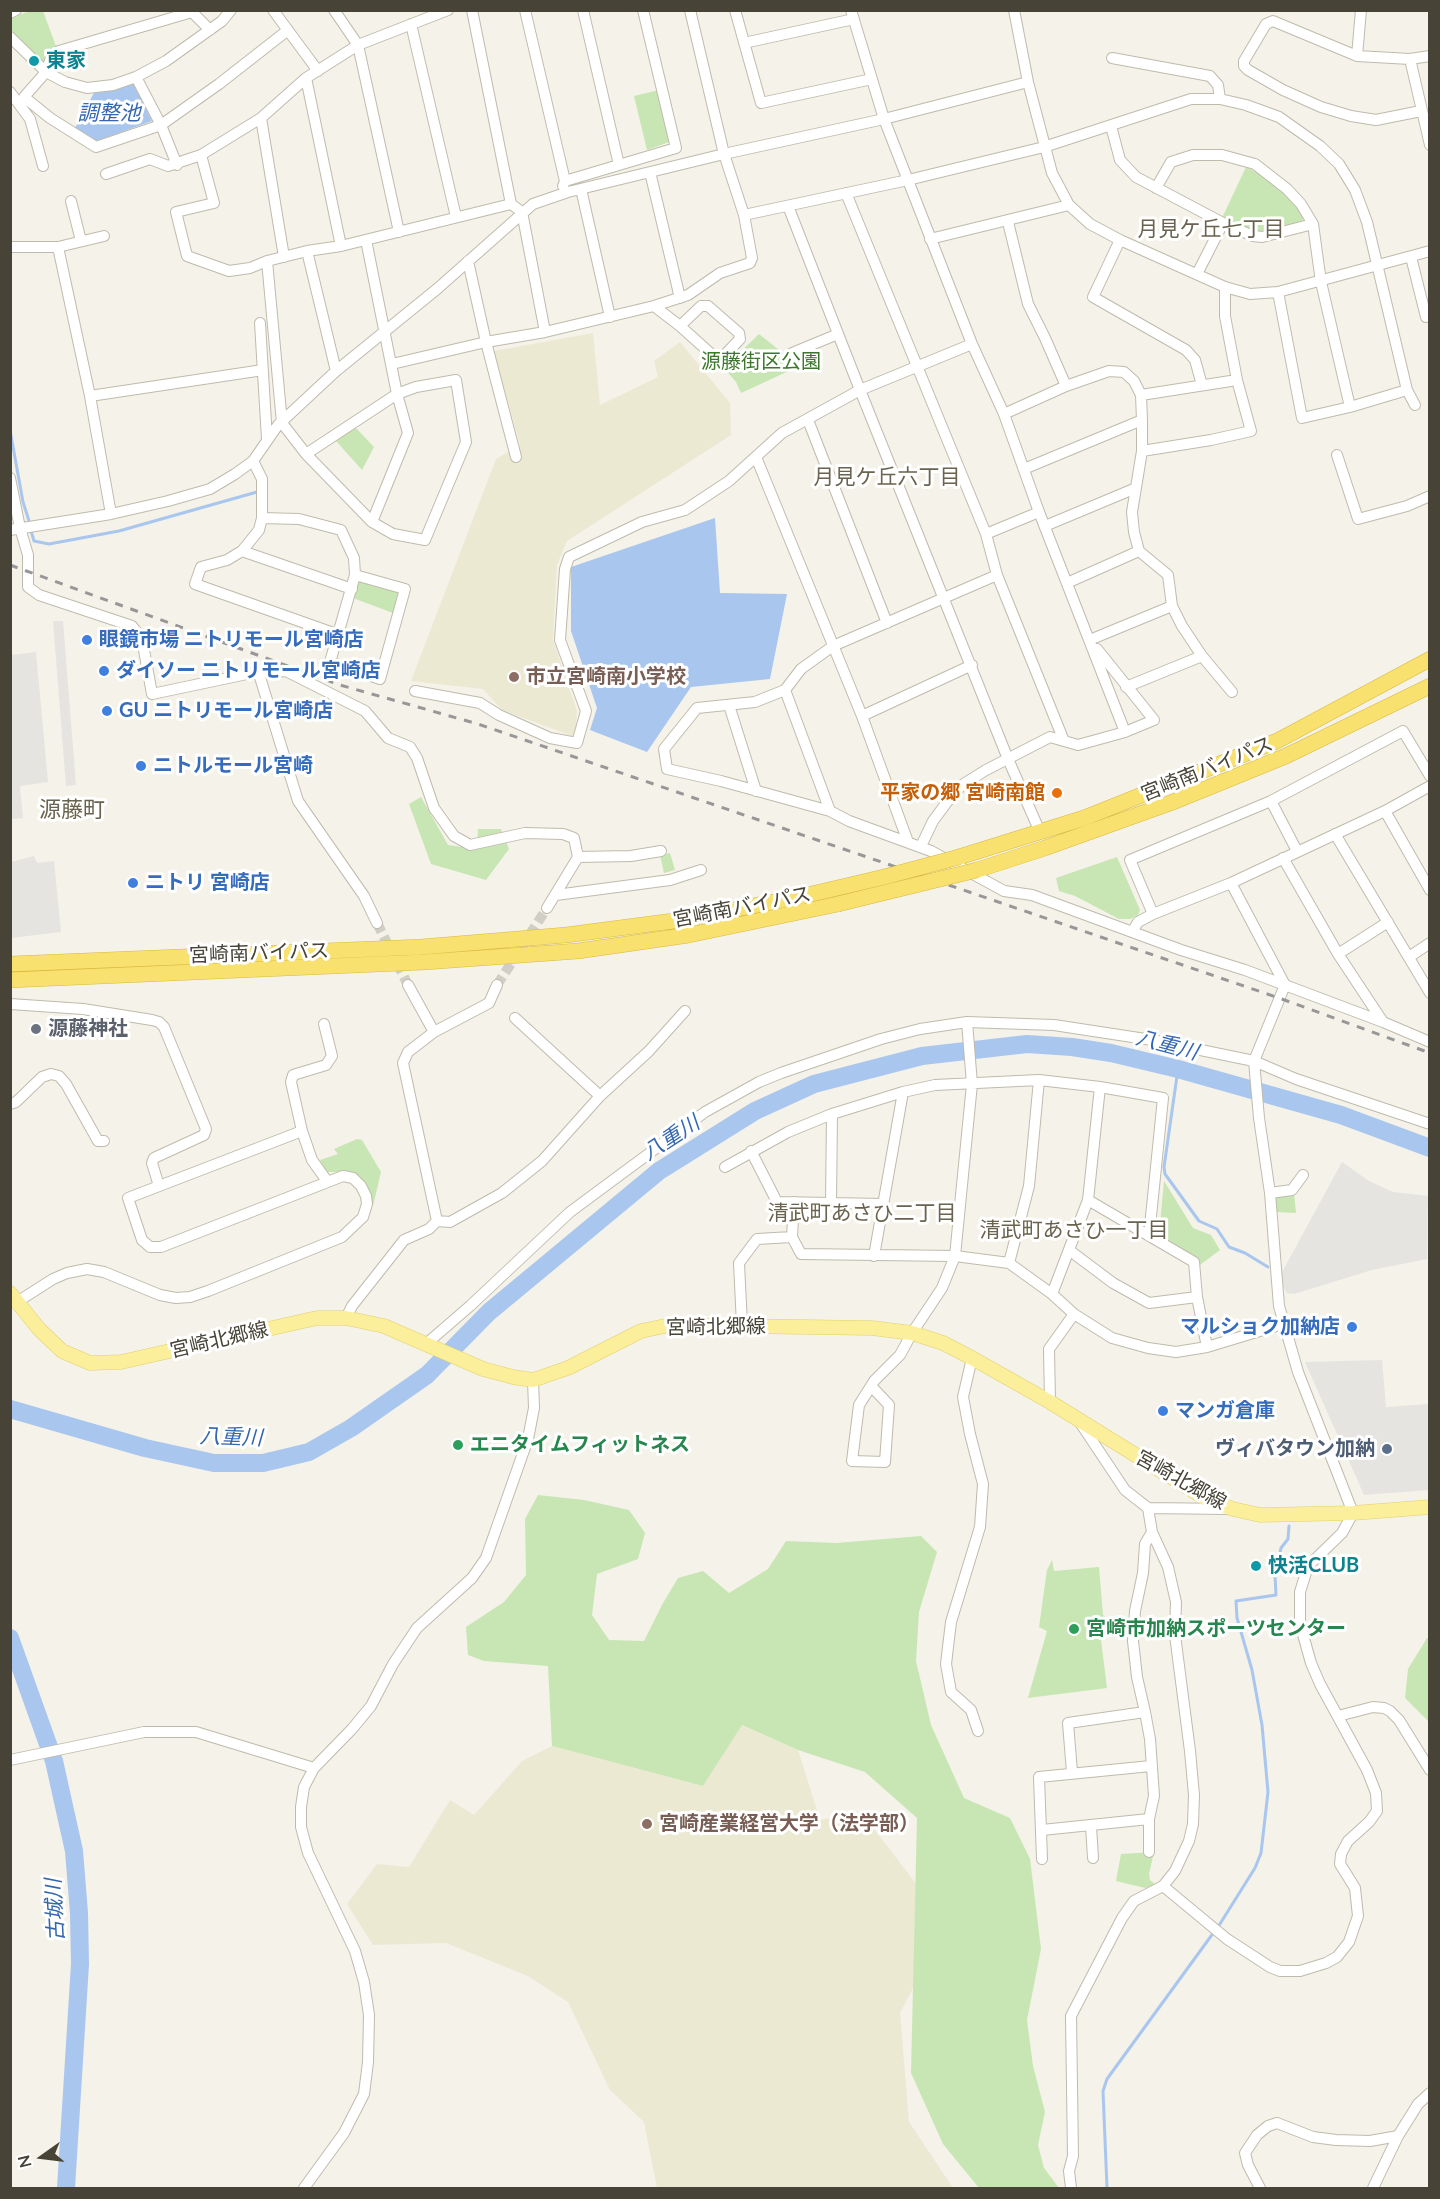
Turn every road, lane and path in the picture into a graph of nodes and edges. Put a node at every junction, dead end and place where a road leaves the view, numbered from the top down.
1 (16, 10) edge
2 (231, 10) edge
3 (273, 10) edge
4 (334, 10) edge
5 (448, 10) edge
6 (472, 10) edge
7 (525, 10) edge
8 (583, 10) edge
9 (643, 10) edge
10 (690, 10) edge
11 (735, 10) edge
12 (1014, 10) edge
13 (1360, 10) edge
14 (10, 13) edge
15 (852, 15) edge
16 (411, 24) junction
17 (210, 30) junction
18 (288, 30) junction
19 (10, 37) edge
20 (744, 43) junction
21 (358, 45) junction
22 (1358, 56) junction
23 (1430, 56) edge
24 (1112, 58) dead end
25 (1410, 59) junction
26 (318, 71) junction
27 (46, 72) junction
28 (136, 77) junction
29 (306, 78) junction
30 (872, 79) junction
31 (1028, 82) junction
32 (10, 93) edge
33 (1220, 99) junction
34 (15, 105) edge
35 (1420, 111) junction
36 (261, 118) junction
37 (884, 119) junction
38 (161, 125) junction
39 (1111, 126) junction
40 (1430, 145) edge
41 (1044, 147) junction
42 (724, 154) junction
43 (201, 155) junction
44 (177, 165) junction
45 (619, 165) junction
46 (43, 166) dead end
47 (650, 172) junction
48 (106, 174) dead end
49 (908, 180) junction
50 (565, 181) junction
51 (1156, 188) junction
52 (581, 189) junction
53 (846, 193) junction
54 (560, 194) junction
55 (71, 201) dead end
56 (511, 204) junction
57 (789, 206) junction
58 (1069, 206) junction
59 (522, 212) junction
60 (744, 215) junction
61 (456, 217) junction
62 (1008, 222) junction
63 (1223, 224) junction
64 (1312, 224) junction
65 (399, 232) junction
66 (104, 236) dead end
67 (930, 239) junction
68 (366, 240) junction
69 (1120, 240) junction
70 (81, 241) junction
71 (341, 246) junction
72 (10, 247) edge
73 (58, 247) junction
74 (308, 251) junction
75 (1430, 251) edge
76 (284, 257) junction
77 (1411, 257) junction
78 (267, 261) junction
79 (468, 261) junction
80 (1377, 265) junction
81 (1197, 274) junction
82 (1321, 282) junction
83 (1225, 287) junction
84 (1278, 292) junction
85 (680, 298) junction
86 (654, 306) junction
87 (1430, 316) edge
88 (610, 317) junction
89 (260, 323) dead end
90 (680, 326) junction
91 (386, 332) junction
92 (545, 332) junction
93 (838, 333) junction
94 (486, 342) junction
95 (972, 344) junction
96 (792, 353) dead end
97 (392, 364) junction
98 (918, 366) junction
99 (262, 370) junction
100 (336, 372) junction
101 (1237, 380) junction
102 (1202, 385) junction
103 (1066, 386) junction
104 (860, 390) junction
105 (1407, 390) junction
106 (397, 394) junction
107 (1141, 395) junction
108 (90, 396) junction
109 (1414, 405) dead end
110 (1350, 407) junction
111 (1004, 414) junction
112 (808, 420) junction
113 (1142, 420) junction
114 (282, 423) junction
115 (267, 439) junction
116 (1142, 451) junction
117 (306, 454) junction
118 (1336, 454) dead end
119 (516, 457) dead end
120 (756, 457) junction
121 (253, 461) junction
122 (1024, 469) junction
123 (10, 478) edge
124 (1136, 488) junction
125 (1430, 496) edge
126 (1039, 512) junction
127 (111, 514) junction
128 (262, 518) junction
129 (372, 522) junction
130 (1045, 526) junction
131 (15, 529) edge
132 (986, 534) junction
133 (242, 551) junction
134 (1139, 551) junction
135 (356, 575) junction
136 (997, 575) junction
137 (1066, 583) junction
138 (352, 589) junction
139 (945, 598) junction
140 (1172, 606) junction
141 (887, 623) junction
142 (1084, 627) junction
143 (339, 635) junction
144 (1092, 639) junction
145 (833, 646) junction
146 (1202, 656) junction
147 (1430, 659) edge
148 (972, 665) junction
149 (259, 674) junction
150 (1430, 686) edge
151 (1126, 687) junction
152 (785, 690) junction
153 (416, 691) dead end
154 (1232, 692) dead end
155 (729, 705) junction
156 (862, 716) junction
157 (1125, 732) junction
158 (1064, 741) junction
159 (1008, 759) junction
160 (1430, 776) edge
161 (1430, 786) edge
162 (756, 790) junction
163 (1271, 801) junction
164 (1385, 810) junction
165 (830, 811) junction
166 (1040, 832) junction
167 (1335, 834) junction
168 (908, 842) junction
169 (921, 846) junction
170 (661, 850) dead end
171 (1297, 852) junction
172 (578, 857) junction
173 (1283, 858) junction
174 (701, 870) dead end
175 (1231, 883) junction
176 (1430, 890) edge
177 (556, 895) junction
178 (547, 908) tunnel mouth
179 (1154, 914) junction
180 (1388, 922) junction
181 (377, 923) tunnel mouth
182 (1132, 932) junction
183 (1430, 943) edge
184 (1338, 954) junction
185 (1408, 957) junction
186 (10, 963) edge
187 (10, 980) edge
188 (408, 985) tunnel mouth
189 (497, 985) tunnel mouth
190 (1285, 985) junction
191 (1430, 993) edge
192 (10, 1004) edge
193 (685, 1011) dead end
194 (515, 1018) dead end
195 (1383, 1022) junction
196 (324, 1024) dead end
197 (968, 1027) junction
198 (434, 1032) junction
199 (1430, 1042) edge
200 (1254, 1066) junction
201 (971, 1079) junction
202 (1039, 1080) junction
203 (1100, 1087) junction
204 (903, 1092) junction
205 (600, 1096) junction
206 (10, 1104) edge
207 (832, 1114) junction
208 (1430, 1124) edge
209 (302, 1131) junction
210 (104, 1142) dead end
211 (751, 1152) junction
212 (725, 1167) dead end
213 (1303, 1175) dead end
214 (327, 1181) junction
215 (159, 1186) junction
216 (1270, 1192) junction
217 (1088, 1200) junction
218 (794, 1202) junction
219 (831, 1202) junction
220 (883, 1204) junction
221 (437, 1221) junction
222 (1149, 1236) junction
223 (792, 1237) junction
224 (1069, 1250) junction
225 (874, 1256) junction
226 (956, 1256) junction
227 (1009, 1263) junction
228 (1052, 1294) junction
229 (14, 1297) edge
230 (1197, 1297) junction
231 (1074, 1314) junction
232 (346, 1318) junction
233 (1283, 1324) junction
234 (742, 1325) junction
235 (912, 1333) junction
236 (426, 1344) junction
237 (1207, 1347) junction
238 (972, 1358) junction
239 (533, 1380) junction
240 (871, 1386) junction
241 (1050, 1402) junction
242 (1079, 1420) junction
243 (1430, 1507) edge
244 (1148, 1508) junction
245 (1233, 1509) junction
246 (1353, 1513) junction
247 (1152, 1532) junction
248 (1145, 1712) junction
249 (1338, 1716) junction
250 (978, 1731) dead end
251 (10, 1760) edge
252 (1151, 1766) junction
253 (314, 1768) junction
254 (1430, 1770) edge
255 (1072, 1772) junction
256 (1149, 1819) junction
257 (1090, 1826) junction
258 (1042, 1830) junction
259 (1149, 1852) dead end
260 (1093, 1858) dead end
261 (1042, 1859) dead end
262 (1163, 1886) junction
263 (1430, 2093) edge
264 (1398, 2136) junction
265 (304, 2188) edge
266 (1071, 2188) edge
267 (1260, 2188) edge
268 (1374, 2188) edge

1 - 14 street
2 - 17 street
3 - 18 street
4 - 21 street
5 - 16 street
6 - 56 street
7 - 50 street
8 - 45 street
9 - 45 street
10 - 42 street
11 - 20 street
12 - 31 street
13 - 22 street
15 - 20 street
15 - 30 street
16 - 21 street
16 - 61 street
17 - 27 street
17 - 28 street
18 - 26 street
18 - 38 street
19 - 27 street
20 - 30 street
21 - 26 street
21 - 65 street
22 - 25 street
22 - 35 street
23 - 25 street
24 - 33 street
25 - 35 street
26 - 29 street
27 - 28 street
27 - 38 street
28 - 38 street
29 - 36 street
29 - 71 street
30 - 37 street
31 - 37 street
31 - 41 street
32 - 34 street
33 - 39 street
33 - 80 street
34 - 46 street
35 - 40 street
36 - 43 street
36 - 76 street
37 - 42 street
37 - 49 street
38 - 44 street
39 - 41 street
39 - 51 street
41 - 49 street
41 - 58 street
42 - 47 street
42 - 60 street
43 - 44 street
43 - 78 street
44 - 48 street
45 - 50 street
47 - 52 street
47 - 85 street
49 - 53 street
49 - 67 street
50 - 54 street
51 - 63 street
51 - 64 street
52 - 54 street
52 - 88 street
53 - 57 street
53 - 98 street
54 - 59 street
55 - 70 street
56 - 59 street
56 - 61 street
57 - 60 street
57 - 93 street
58 - 62 street
58 - 69 street
59 - 79 street
59 - 92 street
60 - 85 street
61 - 65 street
62 - 67 street
62 - 103 street
63 - 64 street
63 - 81 street
64 - 82 street
65 - 68 street
66 - 70 street
67 - 95 street
68 - 71 street
68 - 91 street
69 - 81 street
69 - 102 street
70 - 73 street
71 - 74 street
72 - 73 street
73 - 108 street
74 - 76 street
74 - 100 street
75 - 77 street
76 - 78 street
77 - 80 street
77 - 87 street
78 - 114 street
79 - 91 street
79 - 94 street
80 - 82 street
80 - 105 street
81 - 83 street
82 - 84 street
82 - 110 street
83 - 84 street
83 - 101 street
84 - 110 street
85 - 86 street
86 - 88 street
86 - 90 street
88 - 92 street
89 - 99 street
90 - 90 street
91 - 97 street
91 - 100 street
92 - 94 street
93 - 96 street
93 - 104 street
94 - 97 street
94 - 119 street
95 - 98 street
95 - 111 street
97 - 106 street
98 - 104 street
98 - 132 street
99 - 108 street
99 - 115 street
100 - 114 street
101 - 102 street
101 - 116 street
102 - 107 street
103 - 107 street
103 - 111 street
104 - 112 street
104 - 139 street
105 - 109 street
105 - 110 street
106 - 117 street
106 - 129 street
106 - 129 street
107 - 113 street
108 - 127 street
111 - 122 street
112 - 120 street
112 - 141 street
113 - 116 street
113 - 122 street
114 - 115 street
114 - 117 street
115 - 121 street
116 - 124 street
117 - 129 street
118 - 125 street
120 - 145 street
120 - 153 street
121 - 127 street
121 - 128 street
122 - 126 street
123 - 131 street
124 - 130 street
124 - 134 street
126 - 130 street
126 - 132 street
127 - 131 street
128 - 133 street
128 - 135 street
130 - 137 street
131 - 149 street
132 - 136 street
133 - 138 street
133 - 143 street
134 - 137 street
134 - 140 street
135 - 138 street
135 - 143 street
136 - 139 street
136 - 158 street
137 - 142 street
138 - 143 street
139 - 141 street
139 - 148 street
140 - 144 street
140 - 146 street
141 - 145 street
142 - 144 street
142 - 157 street
144 - 151 street
145 - 152 street
145 - 156 street
146 - 151 street
146 - 154 street
147 - 166 highway, 宮崎南バイパス
148 - 156 street
148 - 159 street
149 - 172 street
149 - 181 street
150 - 187 highway, 宮崎南バイパス, bridge
151 - 157 street
152 - 155 street
152 - 165 street
155 - 162 street
155 - 162 street
156 - 168 street
157 - 158 street
158 - 159 street
159 - 166 street
159 - 169 street
160 - 163 street
161 - 164 street
162 - 165 street
163 - 171 street
163 - 179 street
164 - 167 street
164 - 176 street
165 - 168 street
166 - 186 highway, 宮崎南バイパス, bridge
167 - 171 street
167 - 180 street
168 - 169 street
169 - 182 street
170 - 172 street
171 - 173 street
172 - 177 street
173 - 175 street
173 - 184 street
174 - 177 street
175 - 179 street
175 - 190 street
177 - 178 street
179 - 182 street
180 - 184 street
180 - 185 street
182 - 190 street
183 - 185 street
184 - 195 street
185 - 191 street
188 - 198 street
189 - 198 street
190 - 195 street
190 - 200 street
192 - 215 street
193 - 205 street
194 - 205 street
195 - 199 street
196 - 209 street
197 - 200 street
197 - 201 street
197 - 236 street
198 - 221 street
200 - 208 street
200 - 216 street
201 - 202 street
201 - 204 street
201 - 226 street
202 - 203 street
202 - 227 street
203 - 217 street
203 - 222 street
204 - 207 street
204 - 220 street
205 - 221 street
206 - 210 street
207 - 211 street
207 - 219 street
209 - 214 street
209 - 215 street
211 - 212 street
211 - 218 street
213 - 216 street
214 - 215 street
214 - 229 street
216 - 233 street
217 - 222 street
217 - 224 street
218 - 219 street
218 - 223 street
219 - 220 street
220 - 225 street
221 - 232 street
222 - 230 street
223 - 225 street
223 - 234 street
224 - 228 street
224 - 230 street
225 - 226 street
226 - 227 street
226 - 235 street
227 - 228 street
228 - 231 street
229 - 232 main road, 宮崎北郷線
230 - 237 street
231 - 237 street
231 - 241 street
232 - 236 main road, 宮崎北郷線
233 - 237 street
233 - 246 street
234 - 235 main road, 宮崎北郷線
234 - 239 main road, 宮崎北郷線
235 - 238 main road, 宮崎北郷線
235 - 240 street
236 - 239 main road, 宮崎北郷線
238 - 241 main road, 宮崎北郷線
238 - 250 street
239 - 253 street
240 - 240 street
241 - 242 main road, 宮崎北郷線
242 - 244 street
242 - 245 main road, 宮崎北郷線
243 - 246 main road, 宮崎北郷線
244 - 245 street
244 - 247 street
245 - 246 main road, 宮崎北郷線
246 - 249 street
247 - 248 street
247 - 262 street
248 - 252 street
248 - 255 street
249 - 254 street
249 - 262 street
251 - 253 street
252 - 255 street
252 - 256 street
253 - 265 street
255 - 258 street
256 - 257 street
256 - 259 street
257 - 258 street
257 - 260 street
258 - 261 street
262 - 266 street
263 - 264 street
264 - 267 street
264 - 268 street

